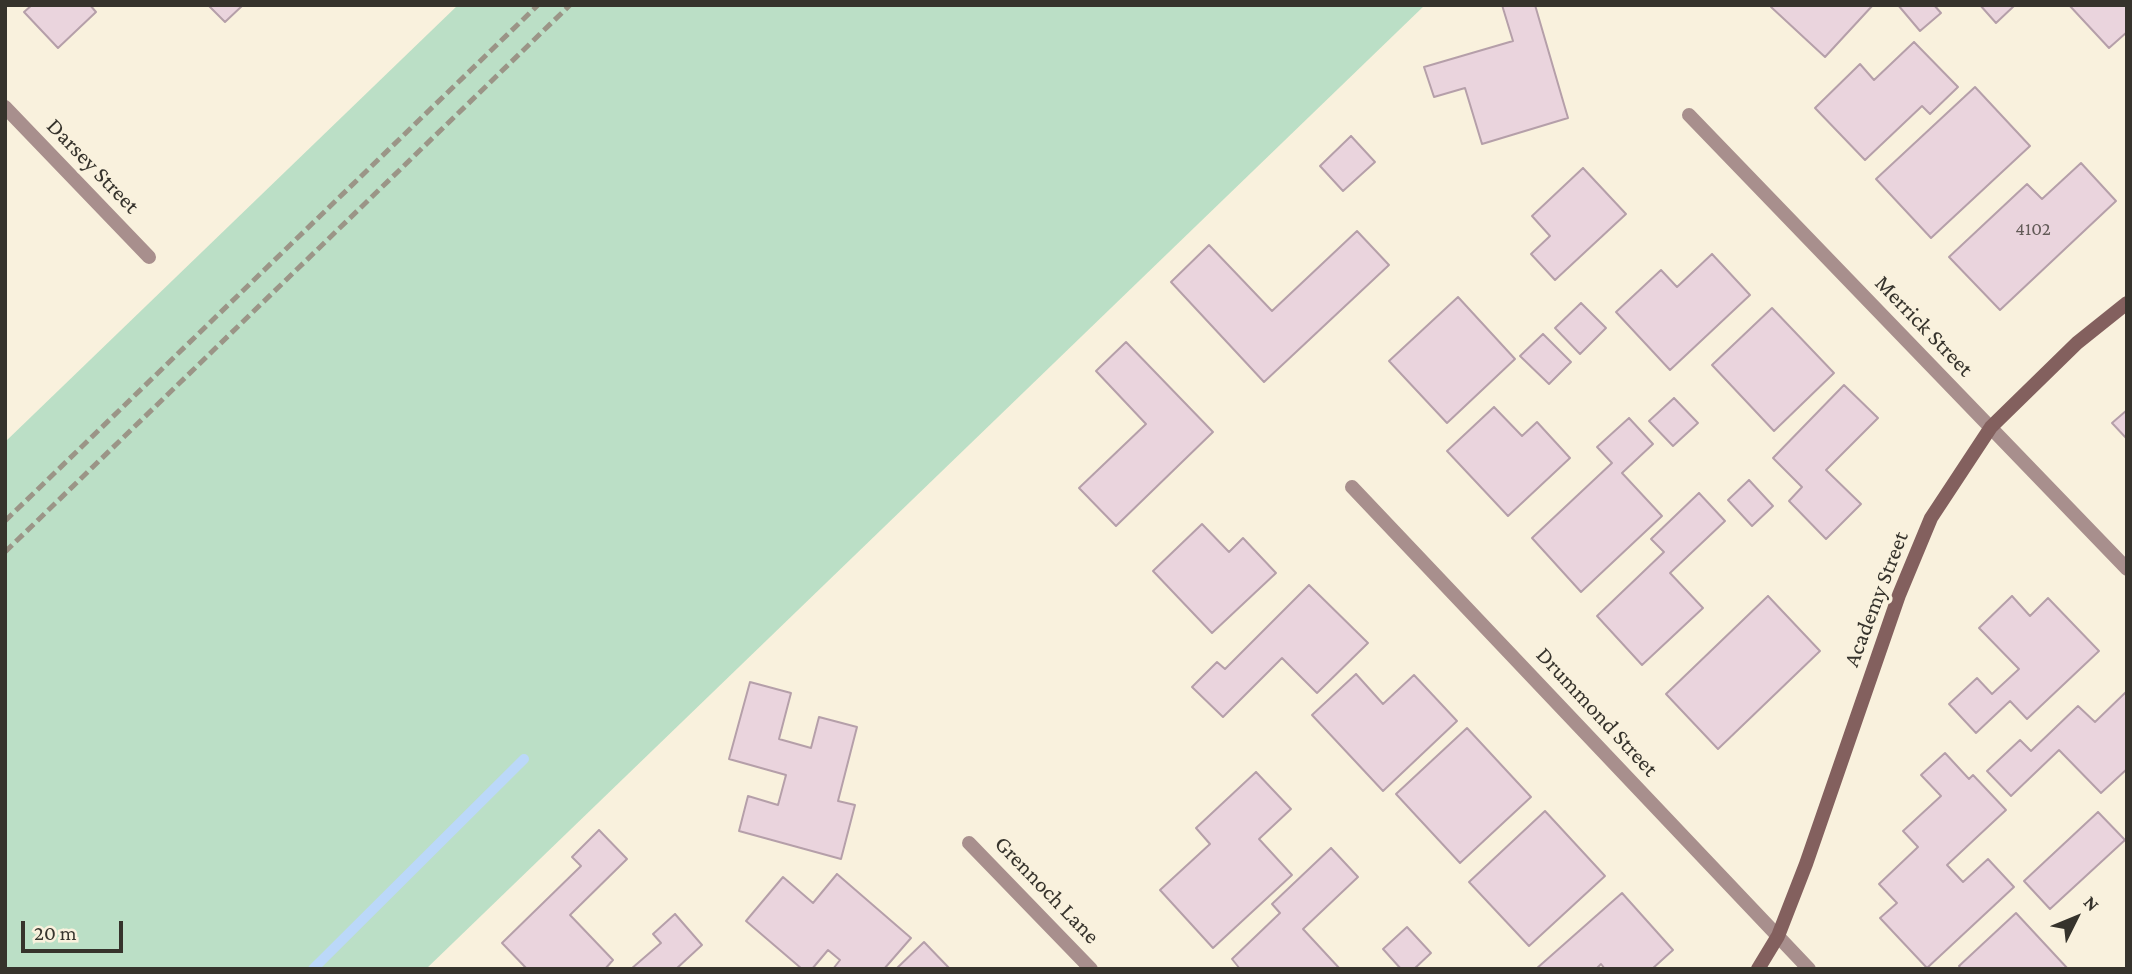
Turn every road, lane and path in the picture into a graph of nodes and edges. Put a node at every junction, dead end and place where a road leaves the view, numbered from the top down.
1 (5, 107) edge
2 (1689, 115) dead end
3 (149, 257) dead end
4 (2127, 303) edge
5 (1991, 427) junction
6 (1352, 487) dead end
7 (2127, 569) edge
8 (970, 844) dead end
9 (1778, 936) junction
10 (1091, 969) edge
11 (1758, 969) edge
12 (1809, 969) edge

1 - 3 street, Darsey Street
2 - 5 street, Merrick Street
4 - 5 street, Academy Street
5 - 7 street, Merrick Street
5 - 9 street, Academy Street
6 - 9 street, Drummond Street
8 - 10 street, Grennoch Lane
9 - 11 street, Academy Street
9 - 12 street, Drummond Street

